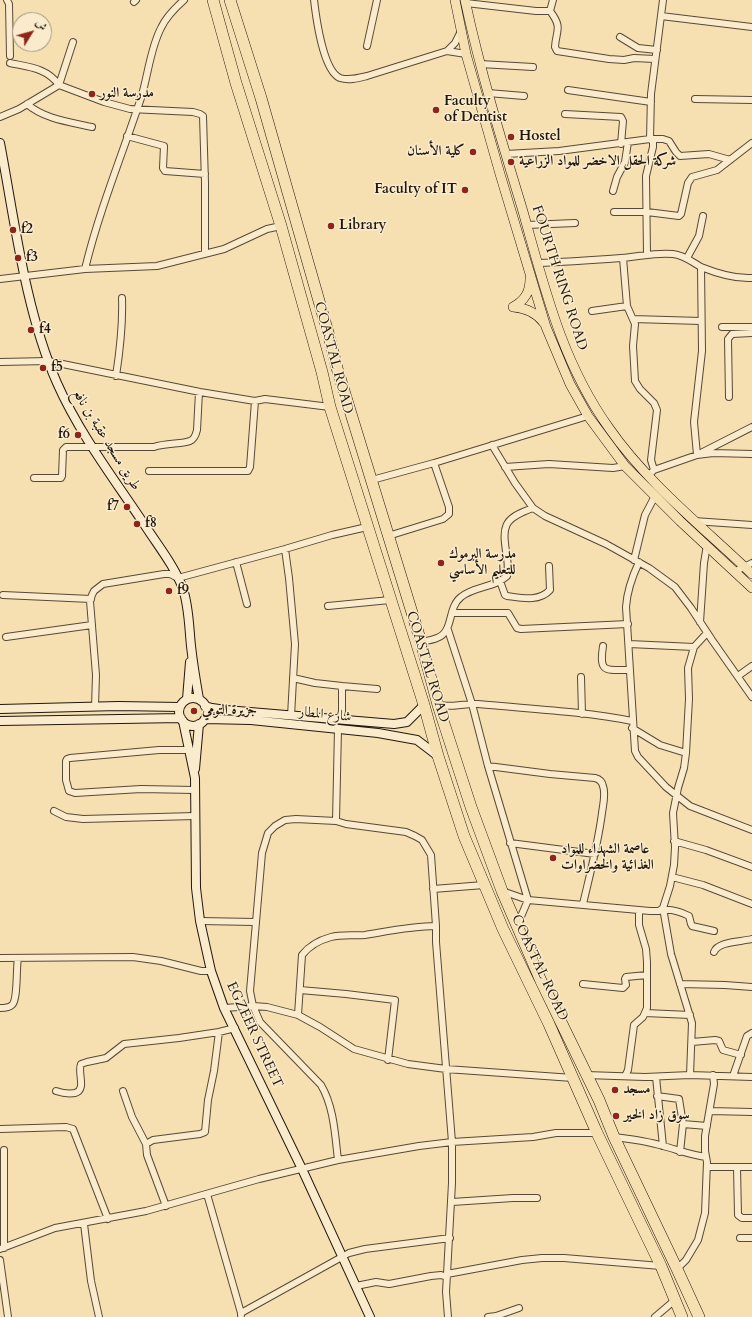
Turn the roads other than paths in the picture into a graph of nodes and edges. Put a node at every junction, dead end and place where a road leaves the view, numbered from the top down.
1 (7, 0) edge
2 (184, 0) edge
3 (213, 0) edge
4 (230, 0) edge
5 (314, 0) edge
6 (377, 0) edge
7 (455, 0) edge
8 (553, 0) edge
9 (663, 0) edge
10 (465, 1) edge
11 (550, 11) junction
12 (661, 16) junction
13 (752, 28) edge
14 (460, 33) junction
15 (620, 37) dead end
16 (73, 42) dead end
17 (367, 46) dead end
18 (657, 50) junction
19 (447, 51) junction
20 (466, 54) junction
21 (10, 56) dead end
22 (655, 59) junction
23 (10, 63) dead end
24 (480, 64) junction
25 (533, 68) dead end
26 (59, 85) junction
27 (568, 90) dead end
28 (488, 94) junction
29 (524, 96) dead end
30 (695, 99) dead end
31 (752, 100) edge
32 (651, 102) junction
33 (27, 104) junction
34 (137, 110) junction
35 (565, 114) dead end
36 (0, 116) edge
37 (92, 127) dead end
38 (127, 136) junction
39 (650, 139) junction
40 (628, 142) junction
41 (0, 143) edge
42 (752, 143) edge
43 (621, 144) junction
44 (506, 154) junction
45 (730, 160) junction
46 (205, 174) junction
47 (613, 191) dead end
48 (614, 212) dead end
49 (647, 212) junction
50 (703, 216) dead end
51 (575, 223) dead end
52 (527, 225) junction
53 (281, 226) junction
54 (205, 254) junction
55 (647, 254) junction
56 (623, 258) junction
57 (687, 258) junction
58 (538, 263) junction
59 (701, 266) junction
60 (85, 269) junction
61 (530, 274) junction
62 (25, 277) junction
63 (752, 278) edge
64 (0, 279) edge
65 (122, 298) dead end
66 (627, 306) junction
67 (592, 311) dead end
68 (633, 318) junction
69 (701, 321) junction
70 (546, 327) junction
71 (722, 327) dead end
72 (752, 327) edge
73 (752, 333) edge
74 (329, 336) junction
75 (313, 338) junction
76 (48, 361) junction
77 (0, 362) edge
78 (337, 368) junction
79 (322, 372) junction
80 (116, 376) junction
81 (199, 392) junction
82 (729, 397) dead end
83 (255, 401) junction
84 (330, 407) junction
85 (588, 416) junction
86 (752, 428) edge
87 (492, 445) junction
88 (93, 448) junction
89 (752, 454) edge
90 (696, 455) junction
91 (434, 463) junction
92 (625, 466) junction
93 (505, 467) junction
94 (149, 471) dead end
95 (651, 473) junction
96 (34, 478) dead end
97 (372, 480) junction
98 (654, 496) junction
99 (533, 508) junction
100 (694, 521) junction
101 (752, 525) edge
102 (368, 527) junction
103 (388, 536) junction
104 (707, 545) junction
105 (284, 549) junction
106 (637, 561) junction
107 (236, 562) junction
108 (748, 565) edge
109 (549, 566) dead end
110 (736, 572) junction
111 (752, 574) edge
112 (178, 578) junction
113 (500, 581) junction
114 (752, 588) edge
115 (3, 595) dead end
116 (91, 598) junction
117 (390, 600) junction
118 (247, 604) dead end
119 (328, 606) dead end
120 (452, 613) junction
121 (700, 622) junction
122 (628, 624) junction
123 (92, 625) junction
124 (448, 630) junction
125 (707, 633) junction
126 (6, 637) dead end
127 (421, 642) junction
128 (629, 644) junction
129 (604, 646) dead end
130 (191, 647) junction
131 (694, 647) junction
132 (752, 666) edge
133 (629, 670) junction
134 (738, 676) junction
135 (581, 677) dead end
136 (293, 678) junction
137 (342, 686) junction
138 (377, 689) dead end
139 (752, 697) edge
140 (186, 699) junction
141 (199, 699) junction
142 (472, 704) junction
143 (424, 705) junction
144 (438, 705) junction
145 (205, 706) junction
146 (95, 707) junction
147 (180, 707) junction
148 (0, 709) edge
149 (582, 714) junction
150 (291, 716) junction
151 (182, 720) junction
152 (340, 720) junction
153 (0, 721) edge
154 (202, 721) junction
155 (632, 721) junction
156 (379, 723) junction
157 (632, 728) junction
158 (338, 729) junction
159 (378, 733) junction
160 (189, 750) junction
161 (686, 753) junction
162 (438, 756) junction
163 (488, 766) junction
164 (195, 778) junction
165 (194, 790) junction
166 (676, 795) junction
167 (54, 812) dead end
168 (195, 816) junction
169 (336, 821) junction
170 (752, 830) edge
171 (674, 841) junction
172 (510, 843) junction
173 (595, 854) junction
174 (752, 867) edge
175 (672, 877) junction
176 (484, 885) junction
177 (433, 889) junction
178 (502, 891) junction
179 (528, 900) junction
180 (583, 904) junction
181 (752, 904) edge
182 (663, 909) junction
183 (639, 910) junction
184 (200, 921) junction
185 (255, 922) junction
186 (436, 926) junction
187 (517, 926) junction
188 (714, 931) dead end
189 (752, 939) edge
190 (714, 952) dead end
191 (0, 958) edge
192 (18, 958) junction
193 (212, 971) junction
194 (647, 975) junction
195 (583, 984) dead end
196 (680, 984) junction
197 (752, 987) edge
198 (300, 990) junction
199 (253, 1006) junction
200 (0, 1008) edge
201 (224, 1008) junction
202 (645, 1013) junction
203 (298, 1015) junction
204 (690, 1015) junction
205 (235, 1028) junction
206 (219, 1032) junction
207 (752, 1033) edge
208 (692, 1042) junction
209 (741, 1055) junction
210 (388, 1060) junction
211 (446, 1069) junction
212 (690, 1074) junction
213 (586, 1075) junction
214 (713, 1075) junction
215 (625, 1076) junction
216 (733, 1076) junction
217 (656, 1077) junction
218 (573, 1078) junction
219 (752, 1078) edge
220 (123, 1090) dead end
221 (56, 1091) dead end
222 (657, 1096) junction
223 (710, 1112) junction
224 (752, 1112) edge
225 (683, 1124) junction
226 (706, 1126) junction
227 (0, 1129) edge
228 (598, 1133) junction
229 (614, 1137) junction
230 (452, 1142) junction
231 (146, 1144) junction
232 (663, 1146) junction
233 (4, 1150) dead end
234 (680, 1152) junction
235 (706, 1157) junction
236 (338, 1160) junction
237 (707, 1167) junction
238 (737, 1167) junction
239 (752, 1167) edge
240 (302, 1169) junction
241 (207, 1194) junction
242 (537, 1198) dead end
243 (452, 1202) junction
244 (166, 1206) junction
245 (752, 1218) edge
246 (108, 1219) junction
247 (84, 1224) junction
248 (450, 1238) junction
249 (740, 1238) dead end
250 (752, 1238) edge
251 (2, 1248) edge
252 (342, 1258) junction
253 (0, 1260) edge
254 (661, 1266) junction
255 (677, 1269) junction
256 (447, 1275) junction
257 (356, 1286) junction
258 (675, 1300) junction
259 (519, 1308) dead end
260 (241, 1315) edge
261 (8, 1317) edge
262 (99, 1317) edge
263 (370, 1317) edge
264 (448, 1317) edge
265 (488, 1317) edge
266 (655, 1317) edge
267 (682, 1317) edge
268 (698, 1317) edge

1 - 21 street
2 - 34 street
3 - 53 highway, COASTAL ROAD
4 - 74 highway, COASTAL ROAD
5 - 19 street
6 - 17 street
7 - 14 main road, FOURTH RING ROAD
8 - 11 street
9 - 12 street
10 - 11 street
10 - 24 main road, FOURTH RING ROAD
11 - 22 street
12 - 13 street
12 - 18 street
14 - 19 street
14 - 20 main road, FOURTH RING ROAD
15 - 18 street
16 - 26 street
18 - 22 street
19 - 20 street
20 - 61 main road, FOURTH RING ROAD
22 - 32 street
23 - 26 street
24 - 25 street
24 - 28 main road, FOURTH RING ROAD
26 - 33 street
26 - 34 street
27 - 32 street
28 - 29 street
28 - 44 main road, FOURTH RING ROAD
30 - 31 street
32 - 39 street
33 - 36 street
33 - 37 street
34 - 38 street
34 - 46 street
35 - 43 street
38 - 46 street
38 - 60 street
39 - 40 street
39 - 45 street
39 - 49 street
40 - 43 street
40 - 47 street
41 - 62 street, طريق مسجد عقبة بن نافع
42 - 45 street
43 - 44 street
44 - 52 main road, FOURTH RING ROAD
45 - 49 street
46 - 54 street
48 - 49 street
49 - 55 street
50 - 57 street
51 - 52 street
52 - 58 main road, FOURTH RING ROAD
53 - 54 street
53 - 75 highway, COASTAL ROAD
54 - 60 street
55 - 56 street
55 - 57 street
56 - 58 street
56 - 66 street
57 - 59 street
58 - 95 main road, FOURTH RING ROAD
59 - 63 street
59 - 69 street
60 - 62 street
61 - 70 main road, FOURTH RING ROAD
61 - 70 main road
62 - 64 street
62 - 76 street, طريق مسجد عقبة بن نافع
65 - 80 street
66 - 67 street
66 - 68 street
68 - 69 street
68 - 95 street
69 - 90 street
70 - 85 main road, FOURTH RING ROAD
71 - 72 street
73 - 82 street
74 - 75 highway
74 - 78 highway, COASTAL ROAD
75 - 79 highway, COASTAL ROAD
76 - 77 street
76 - 80 street
76 - 88 street, طريق مسجد عقبة بن نافع
78 - 79 highway
78 - 97 highway, COASTAL ROAD
79 - 84 highway, COASTAL ROAD
80 - 81 street
81 - 83 street
81 - 88 street
83 - 84 street
83 - 94 street
84 - 102 highway, COASTAL ROAD
85 - 87 street
85 - 92 main road, FOURTH RING ROAD
86 - 90 street
87 - 91 street
87 - 93 street
88 - 96 street
88 - 112 street, طريق مسجد عقبة بن نافع
89 - 90 street
90 - 95 street
91 - 97 street
91 - 103 street
92 - 93 street
92 - 98 main road, FOURTH RING ROAD
93 - 99 street
95 - 100 main road, FOURTH RING ROAD
97 - 103 highway, COASTAL ROAD
98 - 104 main road, FOURTH RING ROAD
98 - 106 street
99 - 106 street
99 - 113 street
100 - 101 street
100 - 108 main road, FOURTH RING ROAD
102 - 105 street
102 - 117 highway, COASTAL ROAD
103 - 127 highway, COASTAL ROAD
104 - 110 main road, FOURTH RING ROAD
104 - 121 street
105 - 107 street
105 - 136 street
106 - 121 street
106 - 122 street
107 - 112 street
107 - 118 street
108 - 110 street
108 - 111 main road, FOURTH RING ROAD
109 - 113 street
110 - 114 main road, FOURTH RING ROAD
112 - 116 street
112 - 130 street, طريق مسجد عقبة بن نافع
113 - 120 street
115 - 116 street
116 - 123 street
117 - 119 street
117 - 143 highway, COASTAL ROAD
120 - 122 street
120 - 124 street
121 - 125 street
122 - 128 street
123 - 126 street
123 - 146 street
124 - 127 street
124 - 142 street
125 - 131 street
125 - 134 street
127 - 144 highway, COASTAL ROAD
128 - 131 street
128 - 133 street
129 - 133 street
130 - 140 street, طريق مسجد عقبة بن نافع
130 - 141 street, طريق مسجد عقبة بن نافع
131 - 161 street
132 - 134 street
133 - 155 street
134 - 139 street
135 - 149 street
136 - 137 street
136 - 150 street
137 - 138 street
137 - 152 street
140 - 141 street
140 - 147 street
141 - 145 street
142 - 144 street
142 - 149 street
142 - 163 street
143 - 156 street, شارع المطار
143 - 162 highway, COASTAL ROAD
144 - 178 highway, COASTAL ROAD
145 - 150 street, شارع المطار
145 - 154 street
146 - 147 street
146 - 148 street
147 - 151 street
149 - 155 street
150 - 152 street, شارع المطار
151 - 153 street
151 - 154 street
151 - 160 street, EGZEER STREET
152 - 156 street, شارع المطار
154 - 158 street, شارع المطار
154 - 164 street
155 - 157 street
156 - 159 street
157 - 161 street
157 - 166 street
158 - 159 street, شارع المطار
158 - 169 street
159 - 162 street, شارع المطار
160 - 164 street, EGZEER STREET
160 - 165 street
161 - 166 street
162 - 176 highway, COASTAL ROAD
163 - 172 street
163 - 173 street
164 - 165 street, EGZEER STREET
165 - 168 street, EGZEER STREET
166 - 170 street
166 - 171 street
167 - 168 street
168 - 184 street, EGZEER STREET
169 - 177 street
169 - 185 street
171 - 174 street
171 - 175 street
172 - 173 street
172 - 179 street
173 - 180 street
175 - 181 street
175 - 182 street
176 - 177 street
176 - 218 highway, COASTAL ROAD
177 - 186 street
178 - 179 street
178 - 187 highway, COASTAL ROAD
179 - 180 street
179 - 187 street
180 - 183 street
182 - 183 street
182 - 188 street
182 - 196 street
183 - 194 street
184 - 185 street
184 - 193 street, EGZEER STREET
185 - 199 street
186 - 198 street
186 - 211 street
187 - 213 highway, COASTAL ROAD
189 - 190 street
191 - 192 street
192 - 193 street
192 - 200 street
193 - 201 street, EGZEER STREET
194 - 195 street
194 - 202 street
196 - 197 street
196 - 204 street
198 - 203 street
198 - 210 street
199 - 201 street
199 - 203 street
199 - 236 street
201 - 205 street, EGZEER STREET
202 - 204 street
202 - 215 street
203 - 210 street
204 - 208 street
205 - 206 street
205 - 240 street, EGZEER STREET
206 - 221 street
206 - 231 street
207 - 209 street
208 - 209 street
208 - 212 street
209 - 216 street
210 - 211 street
211 - 218 street
211 - 230 street
212 - 214 street
212 - 217 street
213 - 215 street
213 - 229 highway, COASTAL ROAD
214 - 216 street
214 - 223 street
215 - 217 street
216 - 219 street
217 - 222 street
218 - 228 highway, COASTAL ROAD
220 - 231 street
222 - 225 street
222 - 232 street
223 - 224 street
223 - 226 street
225 - 226 street
225 - 234 street
226 - 235 street
227 - 246 street
228 - 230 street
228 - 254 highway, COASTAL ROAD
229 - 232 street
229 - 255 highway, COASTAL ROAD
230 - 236 street
230 - 243 street
231 - 244 street
232 - 234 street
233 - 251 street
234 - 235 street
235 - 237 street
236 - 240 street
237 - 238 street
237 - 255 street
238 - 239 street
238 - 245 street
240 - 241 street
240 - 252 street, EGZEER STREET
241 - 244 street
241 - 260 street
242 - 243 street
243 - 248 street
244 - 246 street
246 - 247 street
247 - 251 street
247 - 262 street
248 - 252 street
248 - 256 street
249 - 250 street
252 - 257 street, EGZEER STREET
252 - 260 street
253 - 261 street
254 - 256 street
254 - 258 highway, COASTAL ROAD
255 - 268 highway, COASTAL ROAD
256 - 257 street
256 - 264 street
257 - 263 street, EGZEER STREET
258 - 266 street
258 - 267 highway, COASTAL ROAD
259 - 265 street

